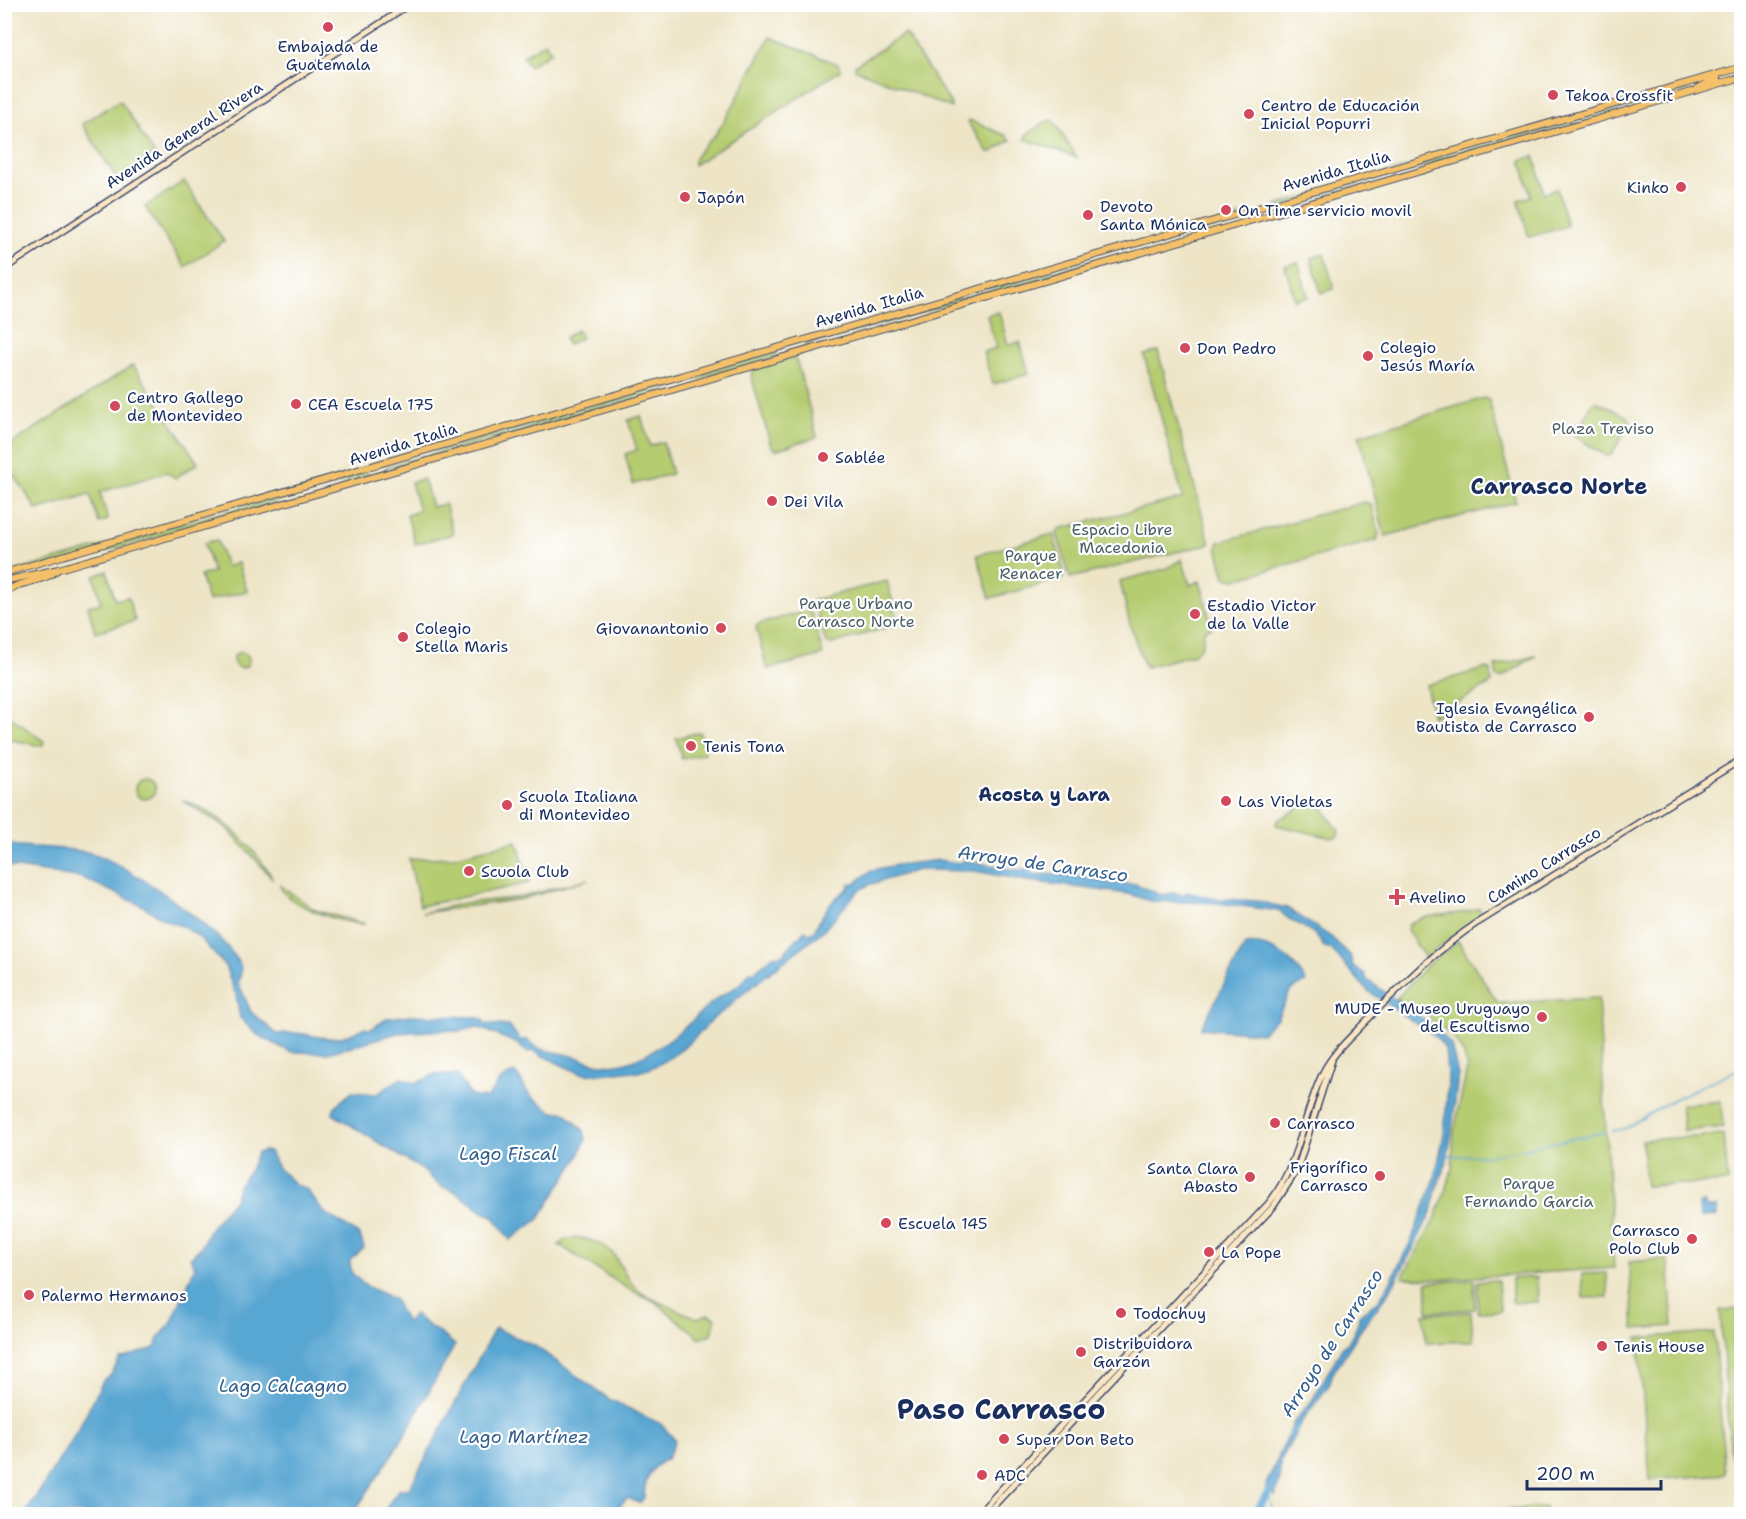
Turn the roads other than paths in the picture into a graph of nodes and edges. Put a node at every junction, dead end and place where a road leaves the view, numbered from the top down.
1 (410, 4) edge
2 (1742, 69) edge
3 (1719, 74) junction
4 (1742, 77) edge
5 (1724, 82) junction
6 (1692, 92) junction
7 (1160, 237) junction
8 (1128, 246) junction
9 (1131, 255) junction
10 (1099, 264) junction
11 (4, 269) edge
12 (59, 569) junction
13 (4, 573) edge
14 (4, 581) edge
15 (4, 594) edge
16 (1742, 759) edge
17 (1332, 1060) junction
18 (978, 1515) edge
19 (986, 1515) edge

1 - 11 main road, Avenida General Rivera
2 - 3 main road, Avenida Italia
2 - 5 main road
3 - 6 main road
3 - 7 main road, Avenida Italia
4 - 5 main road, Avenida Italia
5 - 6 main road, Avenida Italia
6 - 9 main road, Avenida Italia
7 - 8 main road, Avenida Italia
7 - 9 main road
8 - 10 main road
8 - 13 main road, Avenida Italia
9 - 10 main road, Avenida Italia
10 - 12 main road, Avenida Italia
12 - 14 main road, Avenida Italia
12 - 15 main road
16 - 17 main road, Camino Carrasco
17 - 18 main road
17 - 19 main road

